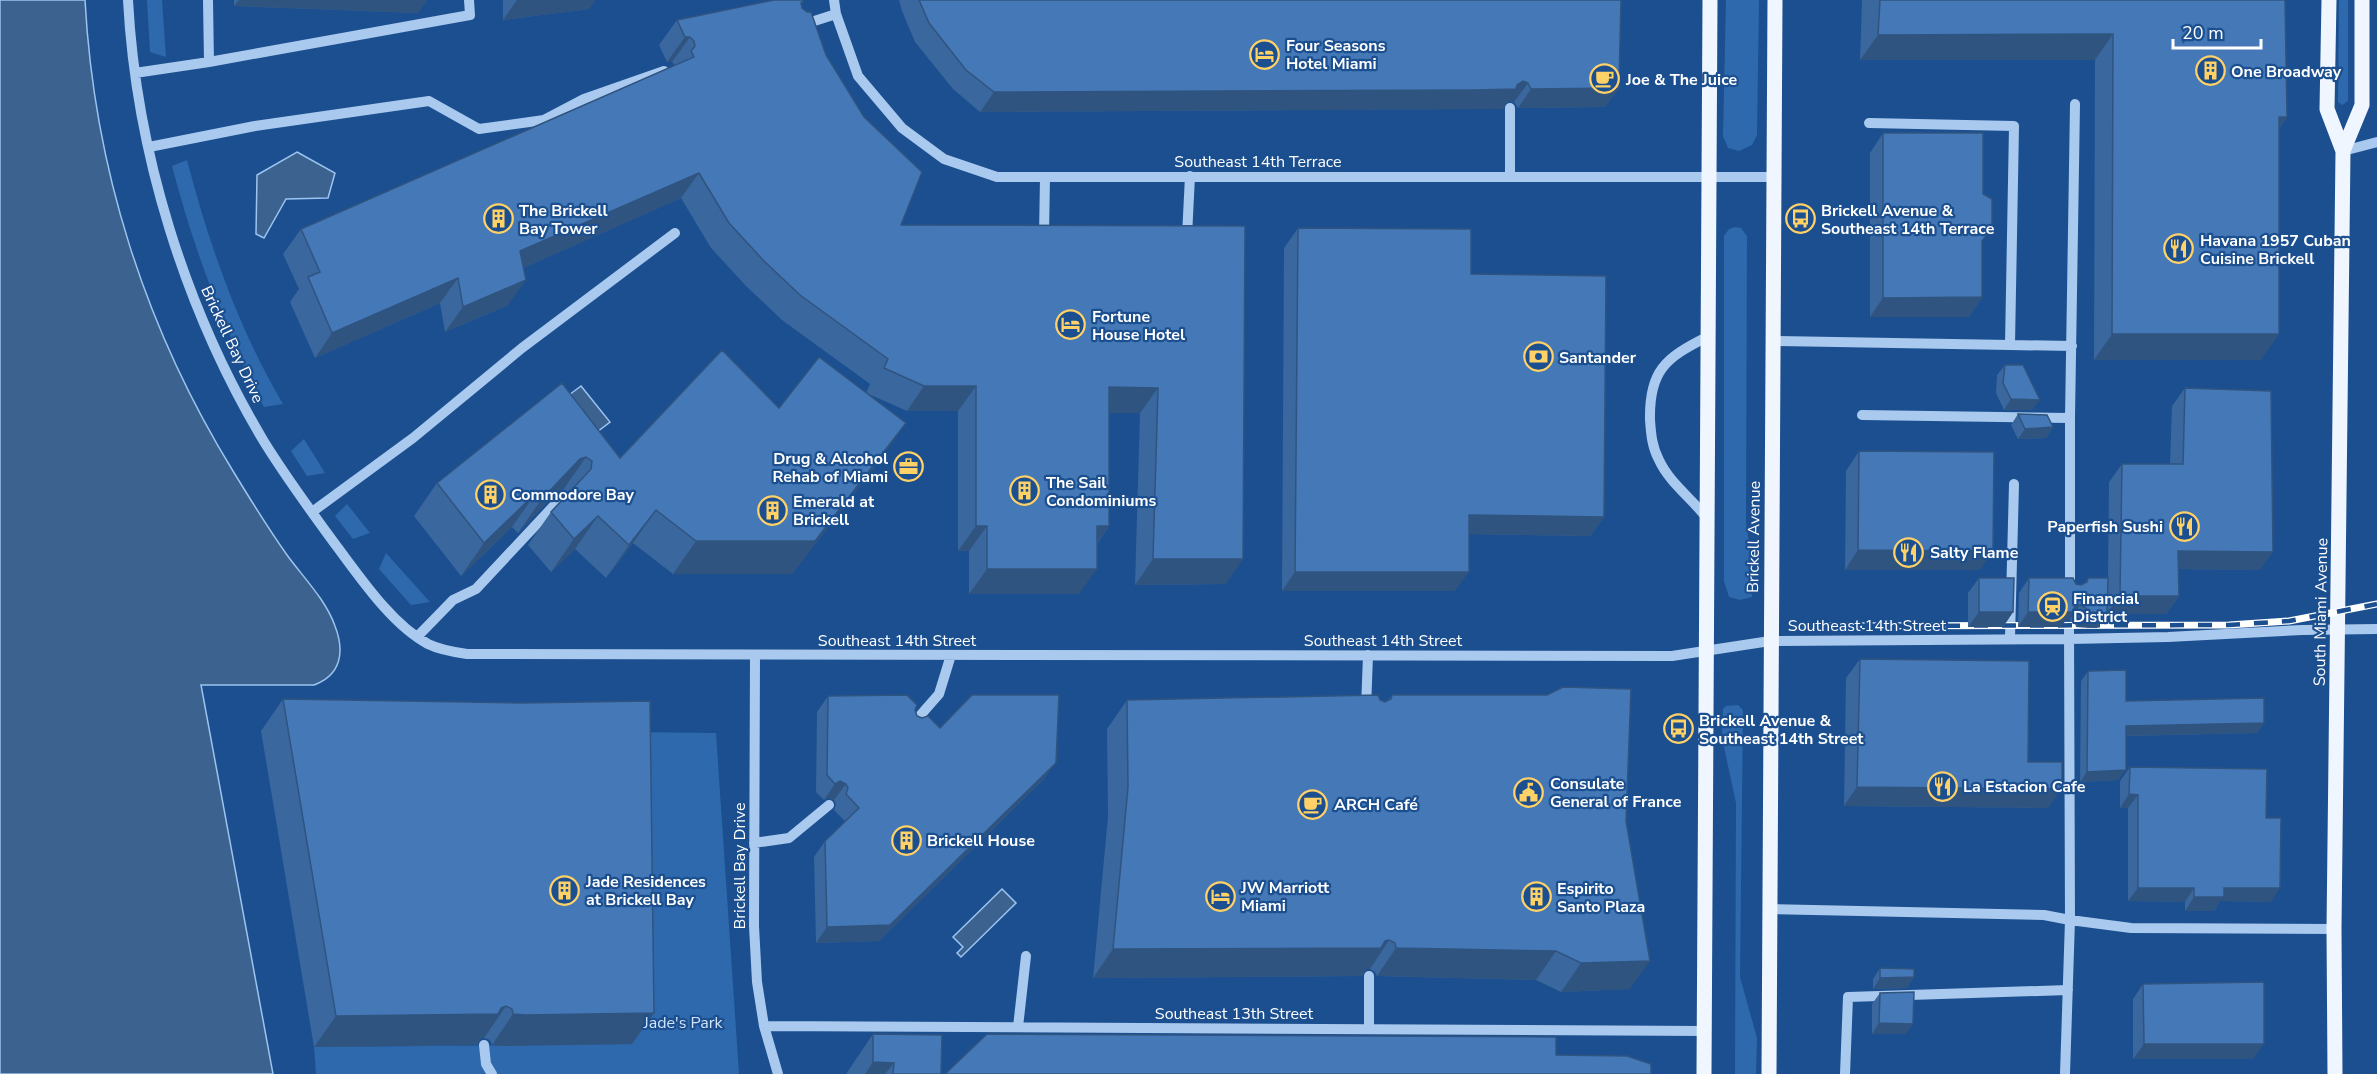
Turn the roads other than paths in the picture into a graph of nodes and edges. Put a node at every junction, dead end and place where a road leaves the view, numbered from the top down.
1 (128, 0) edge
2 (208, 0) edge
3 (469, 0) edge
4 (834, 0) edge
5 (1710, 0) edge
6 (1775, 0) edge
7 (2329, 0) edge
8 (2362, 0) edge
9 (836, 14) junction
10 (791, 30) edge
11 (209, 62) junction
12 (670, 69) edge
13 (135, 73) junction
14 (2075, 104) dead end
15 (1510, 108) edge
16 (1869, 123) dead end
17 (2377, 141) edge
18 (150, 147) junction
19 (2343, 151) junction
20 (1709, 175) junction
21 (1190, 176) junction
22 (1510, 176) junction
23 (1045, 177) junction
24 (1774, 177) junction
25 (675, 233) dead end
26 (1056, 236) edge
27 (1176, 236) edge
28 (1707, 338) junction
29 (1773, 341) junction
30 (2010, 345) junction
31 (2072, 346) junction
32 (1862, 415) dead end
33 (2070, 418) junction
34 (2014, 484) dead end
35 (562, 498) edge
36 (312, 512) junction
37 (1706, 517) junction
38 (2070, 593) edge
39 (2377, 629) edge
40 (2337, 630) junction
41 (2070, 633) junction
42 (417, 637) junction
43 (2010, 638) junction
44 (1770, 640) junction
45 (428, 644) joint
46 (1705, 651) junction
47 (951, 654) junction
48 (755, 655) junction
49 (1368, 655) junction
50 (1365, 723) edge
51 (911, 727) edge
52 (829, 805) dead end
53 (754, 843) junction
54 (1770, 909) junction
55 (2070, 920) junction
56 (2334, 929) junction
57 (1026, 956) dead end
58 (1370, 976) edge
59 (2068, 990) junction
60 (764, 1026) junction
61 (1018, 1026) junction
62 (1369, 1029) junction
63 (1704, 1031) junction
64 (484, 1045) edge
65 (492, 1074) edge
66 (778, 1074) edge
67 (1704, 1074) edge
68 (1769, 1074) edge
69 (1845, 1074) edge
70 (2065, 1074) edge
71 (2335, 1074) edge

1 - 13 street, Brickell Bay Drive
2 - 11 street
3 - 11 street
4 - 9 street, Southeast 14th Terrace
5 - 20 main road
6 - 24 main road, Brickell Avenue
7 - 19 main road, South Miami Avenue
8 - 19 main road, South Miami Avenue
9 - 10 street
9 - 23 street, Southeast 14th Terrace
11 - 13 street
12 - 18 street
13 - 18 street, Brickell Bay Drive
14 - 31 street
15 - 22 street
16 - 30 street
17 - 19 street
18 - 36 street, Brickell Bay Drive
19 - 40 main road, South Miami Avenue
20 - 22 street, Southeast 14th Terrace
20 - 24 street, Southeast 14th Terrace
20 - 28 main road
21 - 22 street, Southeast 14th Terrace
21 - 23 street, Southeast 14th Terrace
21 - 27 street
23 - 26 street
24 - 29 main road, Brickell Avenue
25 - 36 street
28 - 37 main road
28 - 37 street
29 - 30 street
29 - 44 main road, Brickell Avenue
30 - 31 street
31 - 33 street
32 - 33 street
33 - 38 street
34 - 43 street
35 - 42 street
36 - 42 street, Brickell Bay Drive
37 - 46 main road
39 - 40 street, Southeast 14th Street
40 - 41 street, Southeast 14th Street
40 - 56 main road, South Miami Avenue
41 - 43 street, Southeast 14th Street
41 - 55 street
42 - 45 street, Brickell Bay Drive
43 - 44 street, Southeast 14th Street
44 - 46 street, Southeast 14th Street
44 - 54 main road, Brickell Avenue
45 - 48 street, Southeast 14th Street
46 - 49 street, Southeast 14th Street
46 - 63 main road
47 - 48 street, Southeast 14th Street
47 - 49 street, Southeast 14th Street
47 - 51 street
48 - 53 street, Brickell Bay Drive
49 - 50 street
52 - 53 street
53 - 60 street, Brickell Bay Drive
54 - 55 street
54 - 68 main road, Brickell Avenue
55 - 56 street
55 - 59 street
56 - 71 main road, South Miami Avenue
57 - 61 street
58 - 62 street
59 - 69 street
59 - 70 street
60 - 61 street, Southeast 13th Street
60 - 66 street, Brickell Bay Drive
61 - 62 street, Southeast 13th Street
62 - 63 street, Southeast 13th Street
63 - 67 main road
64 - 65 street

